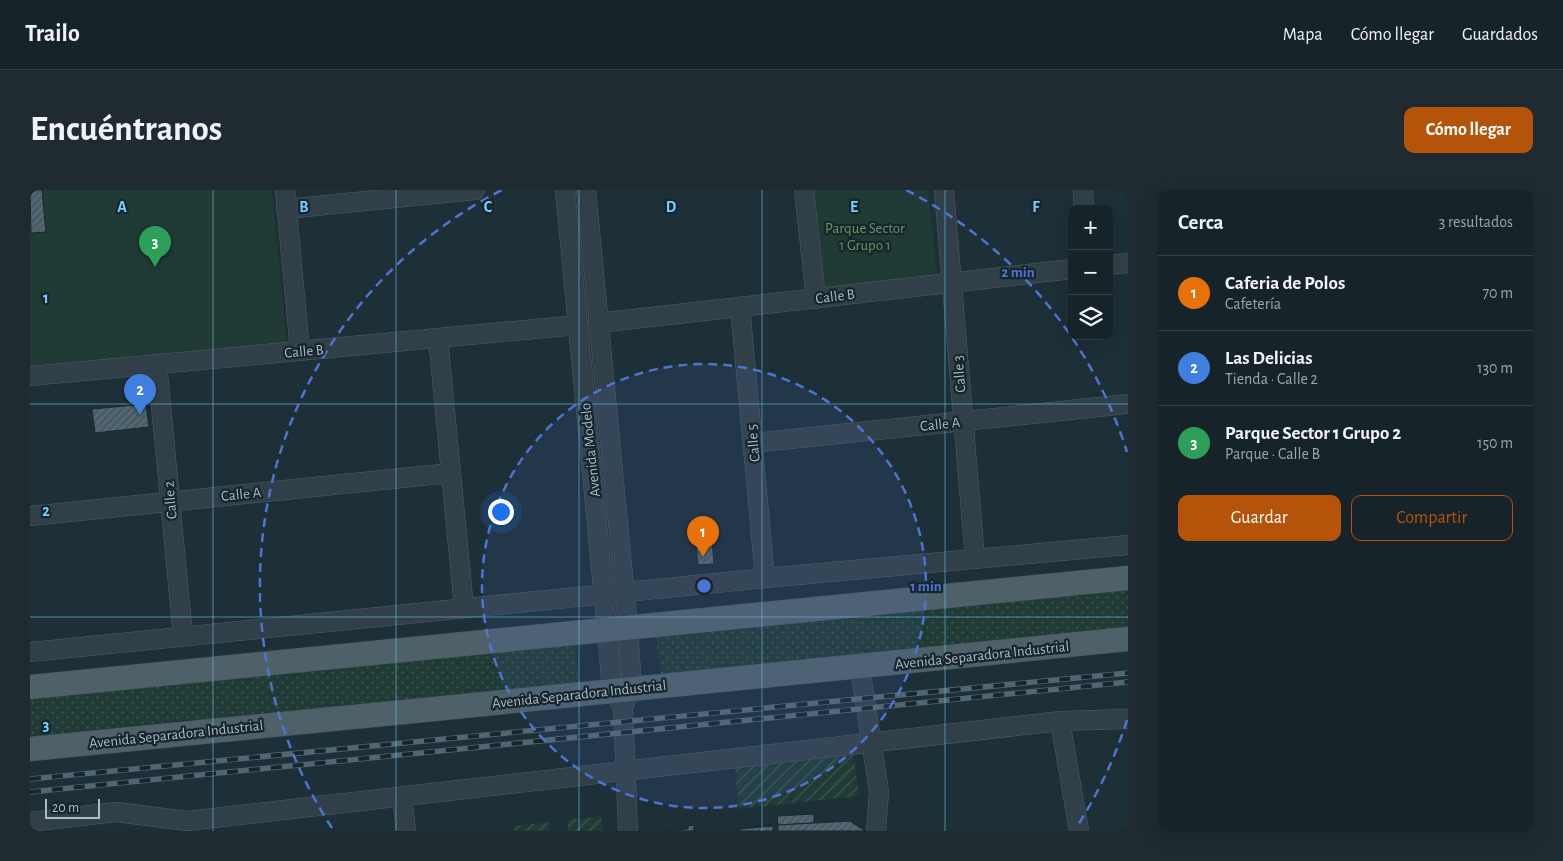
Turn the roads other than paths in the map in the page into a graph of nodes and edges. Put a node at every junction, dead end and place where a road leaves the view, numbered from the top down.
1 (475, 190) edge
2 (565, 190) edge
3 (586, 190) edge
4 (804, 190) edge
5 (944, 190) edge
6 (1083, 190) edge
7 (285, 199) edge
8 (1084, 205) edge
9 (1128, 263) edge
10 (1113, 265) edge
11 (1068, 269) edge
12 (952, 283) junction
13 (816, 298) junction
14 (740, 307) junction
15 (598, 323) junction
16 (578, 325) junction
17 (438, 338) junction
18 (300, 351) junction
19 (157, 364) junction
20 (30, 376) edge
21 (1128, 404) edge
22 (964, 421) junction
23 (753, 443) junction
24 (451, 473) junction
25 (170, 502) junction
26 (30, 516) edge
27 (1128, 545) edge
28 (975, 559) junction
29 (765, 578) junction
30 (1128, 578) edge
31 (624, 592) junction
32 (604, 594) junction
33 (464, 608) junction
34 (618, 628) junction
35 (183, 636) junction
36 (1128, 639) edge
37 (30, 652) edge
38 (860, 668) junction
39 (30, 687) edge
40 (622, 695) junction
41 (1128, 719) edge
42 (1060, 721) junction
43 (871, 742) junction
44 (30, 748) edge
45 (625, 771) junction
46 (402, 797) junction
47 (256, 813) junction
48 (30, 822) edge
49 (217, 831) edge
50 (406, 831) edge
51 (628, 831) edge
52 (876, 831) edge
53 (1079, 831) edge

1 - 7 street
2 - 16 street, Avenida Modelo
3 - 15 street, Avenida Modelo
4 - 13 street
5 - 12 street, Calle 3
6 - 8 street
7 - 18 street
9 - 10 street
11 - 12 street, Calle B
12 - 13 street, Calle B
12 - 22 street, Calle 3
13 - 14 street, Calle B
14 - 15 street, Calle B
14 - 23 street, Calle 5
15 - 31 street, Avenida Modelo
16 - 17 street, Calle B
16 - 32 street, Avenida Modelo
17 - 18 street, Calle B
17 - 24 street
18 - 19 street, Calle B
19 - 20 street, Calle B
19 - 25 street, Calle 2
21 - 22 street, Calle A
22 - 23 street, Calle A
22 - 28 street, Calle 3
23 - 29 street, Calle 5
24 - 25 street, Calle A
24 - 33 street
25 - 26 street, Calle A
25 - 35 street, Calle 2
27 - 28 street
28 - 29 street
29 - 31 street
30 - 34 main road
31 - 32 street
31 - 34 street, Avenida Modelo
32 - 33 street
32 - 34 street, Avenida Modelo
33 - 35 street
34 - 39 main road
34 - 40 street, Avenida Modelo
35 - 37 street
36 - 38 main road, Avenida Separadora Industrial
38 - 40 main road, Avenida Separadora Industrial
38 - 43 street
40 - 44 main road, Avenida Separadora Industrial
40 - 45 street, Avenida Modelo
41 - 42 street
42 - 43 street
42 - 53 street
43 - 45 street
43 - 52 street
45 - 46 street
45 - 51 street, Avenida Modelo
46 - 47 street
46 - 50 street
47 - 48 street
47 - 49 street

